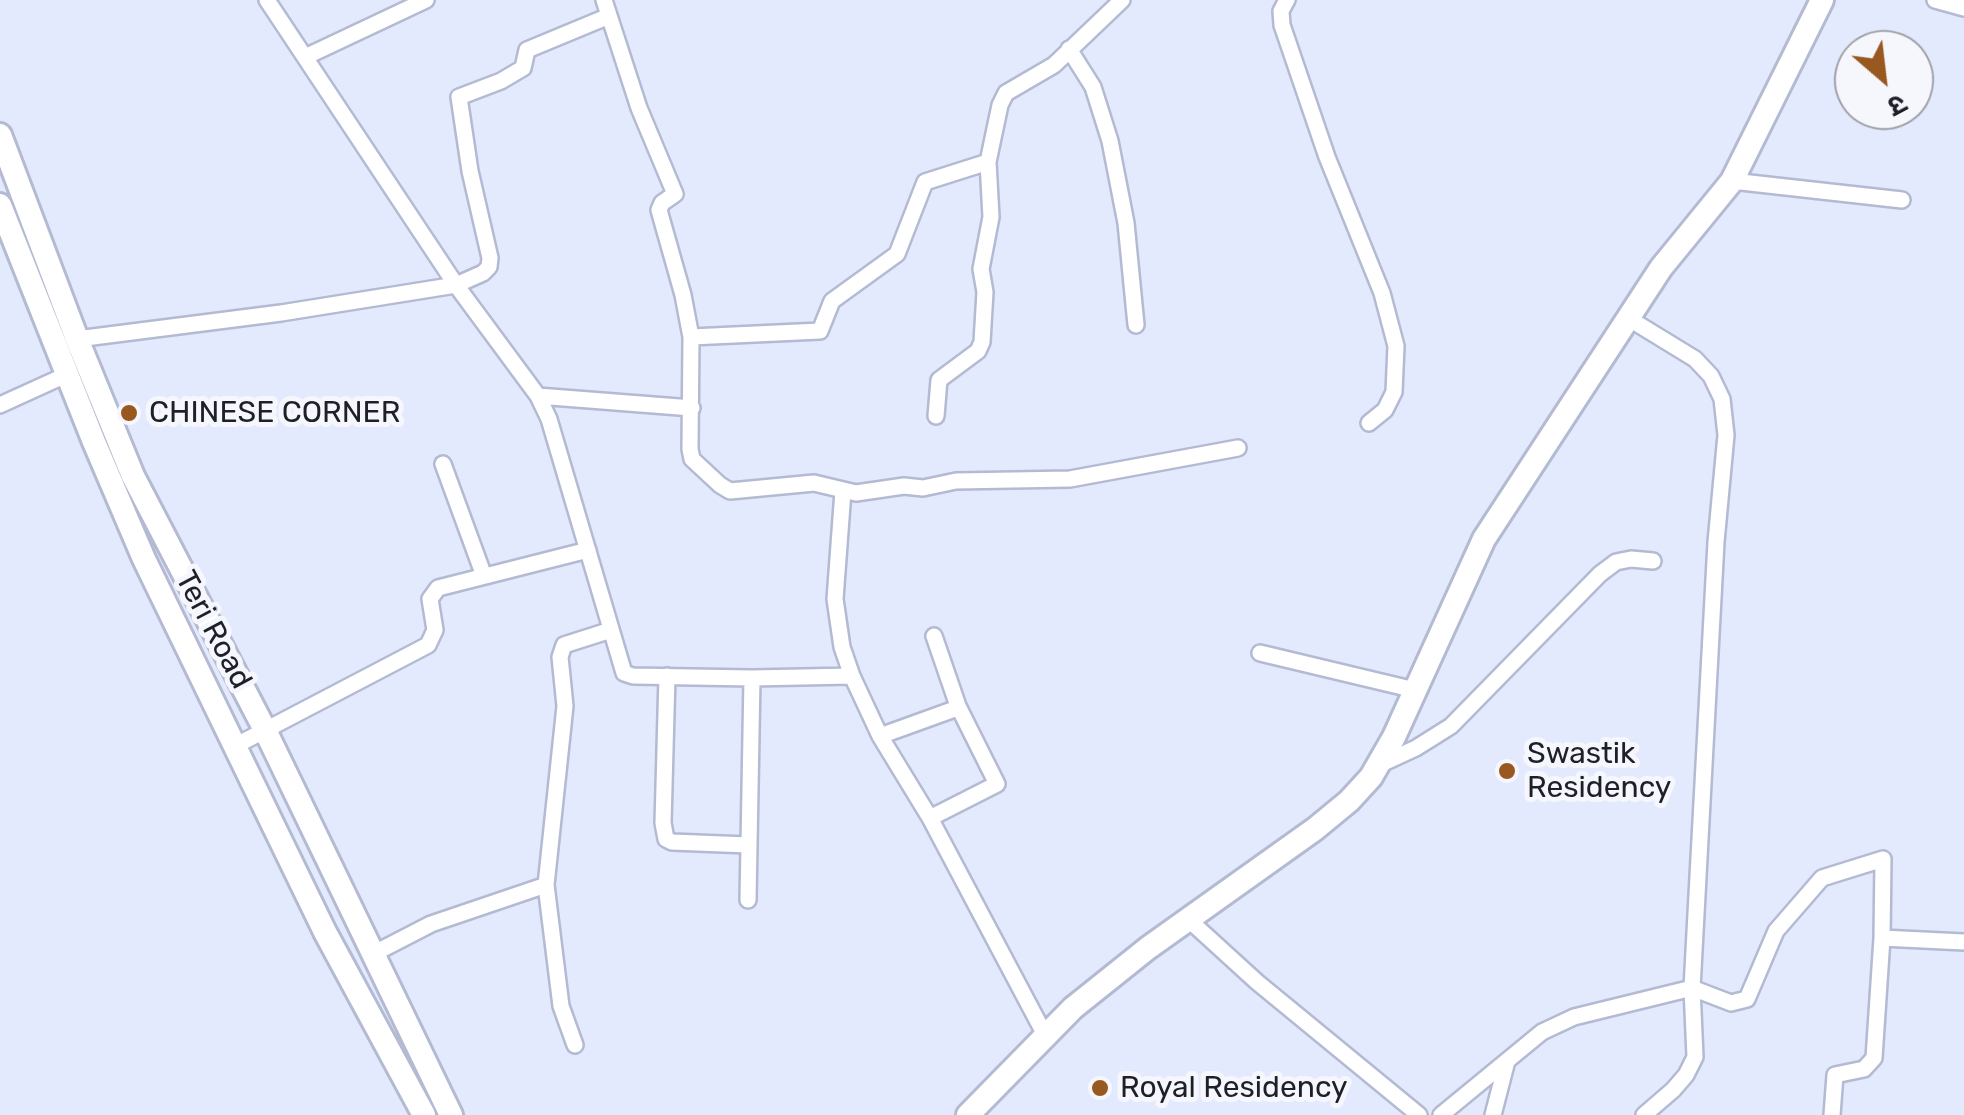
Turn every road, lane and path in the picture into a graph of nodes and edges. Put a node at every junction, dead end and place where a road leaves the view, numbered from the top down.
1 (268, 0) edge
2 (426, 0) edge
3 (1122, 0) edge
4 (1822, 0) edge
5 (1935, 0) edge
6 (1281, 4) edge
7 (607, 8) edge
8 (1964, 8) edge
9 (1069, 49) junction
10 (305, 56) junction
11 (0, 135) edge
12 (988, 162) junction
13 (1732, 181) junction
14 (1902, 200) dead end
15 (0, 205) edge
16 (456, 285) junction
17 (50, 297) junction
18 (1628, 318) junction
19 (1136, 325) dead end
20 (691, 337) junction
21 (77, 339) junction
22 (68, 374) junction
23 (538, 396) junction
24 (0, 404) edge
25 (692, 408) junction
26 (936, 416) dead end
27 (1369, 423) dead end
28 (1238, 448) dead end
29 (443, 464) dead end
30 (844, 491) junction
31 (588, 550) junction
32 (1653, 561) dead end
33 (484, 576) junction
34 (611, 630) junction
35 (934, 636) dead end
36 (1260, 653) dead end
37 (667, 676) junction
38 (852, 676) junction
39 (752, 678) junction
40 (1415, 690) junction
41 (952, 710) dead end
42 (265, 730) junction
43 (880, 736) junction
44 (233, 746) junction
45 (1377, 766) junction
46 (930, 818) junction
47 (748, 844) junction
48 (546, 885) junction
49 (748, 900) dead end
50 (1189, 920) junction
51 (1882, 938) junction
52 (1964, 942) edge
53 (371, 955) junction
54 (1692, 988) junction
55 (1045, 1035) junction
56 (575, 1045) dead end
57 (1507, 1059) junction
58 (424, 1115) edge
59 (450, 1115) edge
60 (968, 1115) edge
61 (1419, 1115) edge
62 (1441, 1115) edge
63 (1493, 1115) edge
64 (1644, 1115) edge
65 (1832, 1115) edge

1 - 10 street
2 - 10 street
3 - 9 street
4 - 13 street
5 - 8 street
6 - 27 street
7 - 16 street
7 - 20 street
9 - 12 street
9 - 19 street
10 - 16 street
11 - 17 street, Teri Road
12 - 20 street
12 - 26 street
13 - 14 street
13 - 18 street
15 - 17 street
16 - 21 street
16 - 23 street
17 - 21 street, Teri Road
17 - 22 street
18 - 40 street
18 - 54 street
20 - 25 street
21 - 42 street, Teri Road
22 - 24 street
22 - 44 street
23 - 25 street
23 - 31 street
25 - 30 street
28 - 30 street
29 - 33 street
30 - 38 street
31 - 33 street
31 - 34 street
32 - 45 street
33 - 42 street
34 - 37 street
34 - 48 street
35 - 46 street
36 - 40 street
37 - 39 street
37 - 47 street
38 - 39 street
38 - 43 street
39 - 47 street
40 - 45 street
41 - 43 street
42 - 44 street
42 - 53 street, Teri Road
43 - 46 street
44 - 58 street
45 - 50 street
46 - 55 street
47 - 49 street
48 - 53 street
48 - 56 street
50 - 55 street
50 - 61 street
51 - 52 street
51 - 54 street
51 - 65 street
53 - 59 street, Teri Road
54 - 57 street
54 - 64 street
55 - 60 street
57 - 62 street
57 - 63 street

